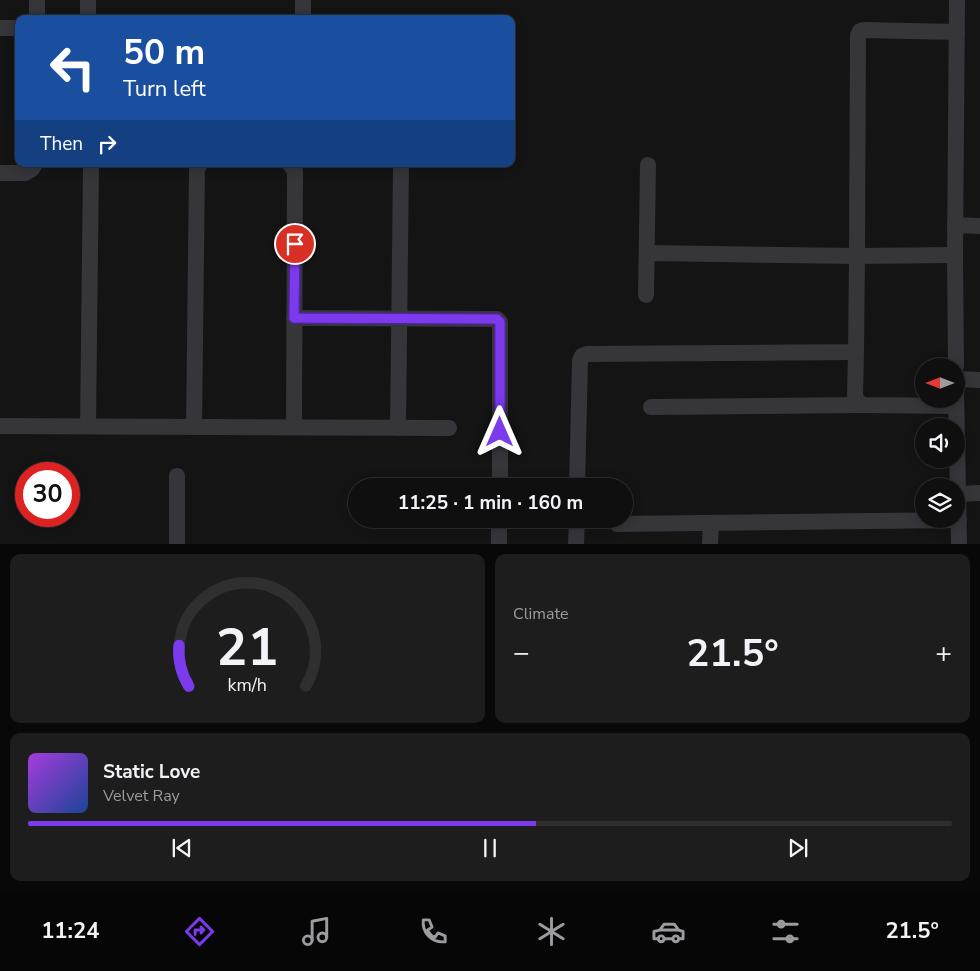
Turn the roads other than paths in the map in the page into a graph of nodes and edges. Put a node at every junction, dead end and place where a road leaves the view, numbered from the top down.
1 (38, 0) edge
2 (88, 0) edge
3 (303, 0) edge
4 (957, 0) edge
5 (37, 15) edge
6 (88, 15) edge
7 (303, 15) edge
8 (0, 28) edge
9 (15, 28) edge
10 (957, 32) junction
11 (648, 164) dead end
12 (33, 167) edge
13 (90, 167) edge
14 (198, 167) edge
15 (292, 167) edge
16 (401, 167) edge
17 (0, 173) edge
18 (955, 225) junction
19 (980, 226) edge
20 (647, 253) junction
21 (954, 255) junction
22 (857, 256) junction
23 (646, 295) dead end
24 (294, 318) junction
25 (398, 318) junction
26 (856, 352) junction
27 (956, 358) edge
28 (965, 380) edge
29 (980, 380) edge
30 (915, 401) edge
31 (863, 405) junction
32 (651, 407) dead end
33 (956, 408) edge
34 (0, 426) edge
35 (88, 426) junction
36 (194, 427) junction
37 (294, 427) junction
38 (398, 428) junction
39 (449, 428) dead end
40 (177, 476) dead end
41 (500, 478) edge
42 (578, 478) edge
43 (958, 478) edge
44 (980, 493) edge
45 (965, 494) edge
46 (915, 521) edge
47 (633, 524) edge
48 (711, 524) junction
49 (500, 528) edge
50 (577, 528) edge
51 (958, 528) edge
52 (177, 544) edge
53 (499, 544) edge
54 (576, 544) edge
55 (710, 544) edge
56 (959, 544) edge

1 - 5 street
2 - 6 street
3 - 7 street
4 - 10 street
8 - 9 street
10 - 18 street
10 - 22 street
11 - 20 street
12 - 17 street
13 - 35 street
14 - 36 street
15 - 24 street
16 - 25 street
18 - 19 street
18 - 21 street
20 - 22 street
20 - 23 street
21 - 22 street
21 - 27 street
22 - 26 street
24 - 25 street
24 - 37 street
25 - 38 street
25 - 41 street
26 - 31 street
26 - 42 street
28 - 29 street
30 - 31 street
31 - 32 street
33 - 43 street
34 - 35 street
35 - 36 street
36 - 37 street
37 - 38 street
38 - 39 street
40 - 52 street
44 - 45 street
46 - 48 street
47 - 48 street
48 - 55 street
49 - 53 street
50 - 54 street
51 - 56 street

